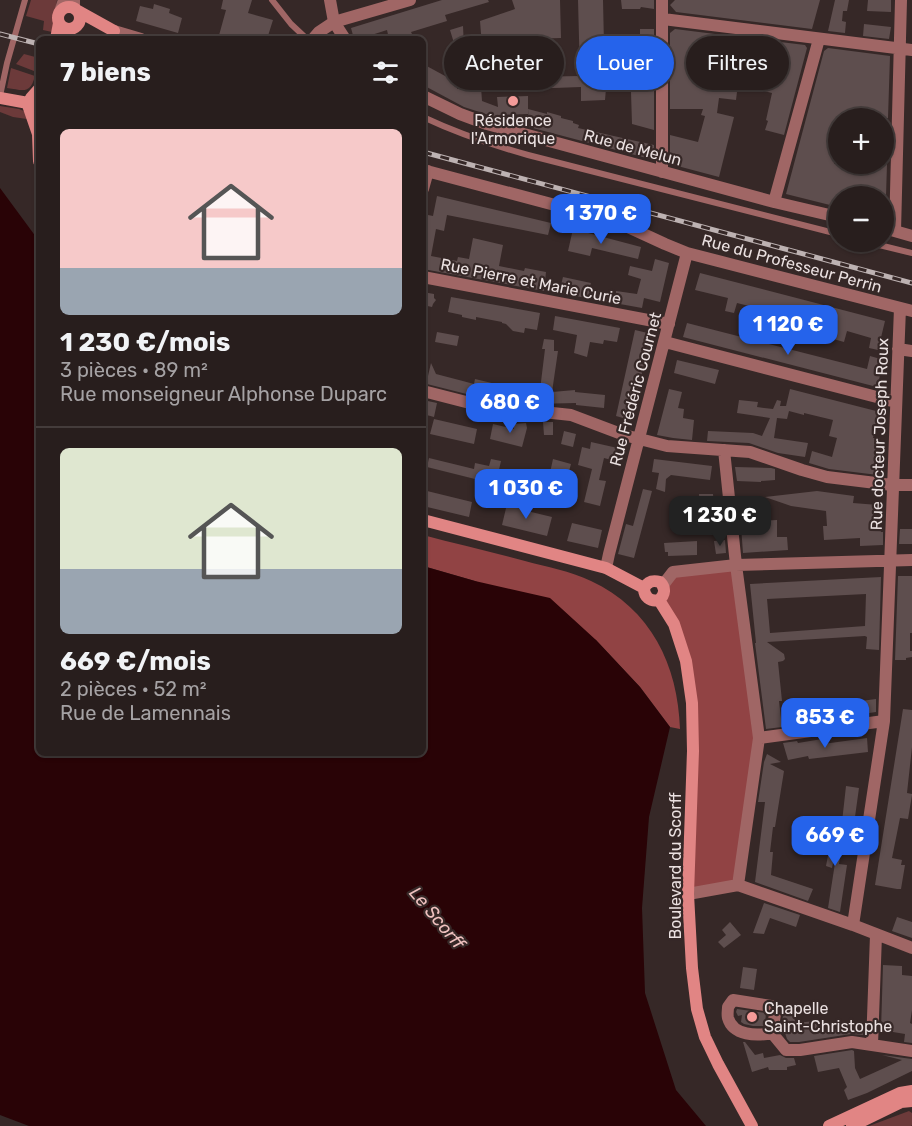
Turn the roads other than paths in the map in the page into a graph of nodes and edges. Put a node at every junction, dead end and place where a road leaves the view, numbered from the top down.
1 (25, 0) edge
2 (272, 0) edge
3 (330, 0) edge
4 (410, 0) edge
5 (662, 0) edge
6 (902, 0) edge
7 (69, 16) edge
8 (663, 19) junction
9 (334, 21) junction
10 (114, 31) joint
11 (58, 36) edge
12 (131, 36) edge
13 (303, 36) edge
14 (316, 36) edge
15 (343, 36) edge
16 (819, 39) junction
17 (906, 49) edge
18 (0, 97) edge
19 (426, 97) edge
20 (35, 101) edge
21 (426, 118) edge
22 (426, 171) edge
23 (662, 172) junction
24 (893, 186) edge
25 (774, 202) junction
26 (828, 216) edge
27 (828, 231) edge
28 (894, 231) edge
29 (912, 236) edge
30 (894, 249) edge
31 (687, 253) junction
32 (912, 253) edge
33 (426, 278) edge
34 (906, 310) edge
35 (669, 324) junction
36 (665, 342) junction
37 (898, 349) junction
38 (912, 351) edge
39 (426, 392) edge
40 (896, 402) junction
41 (639, 439) junction
42 (724, 450) junction
43 (892, 485) junction
44 (912, 485) edge
45 (426, 521) edge
46 (912, 560) edge
47 (891, 561) junction
48 (736, 565) junction
49 (606, 568) junction
50 (663, 585) junction
51 (645, 588) junction
52 (659, 600) junction
53 (884, 721) junction
54 (759, 738) junction
55 (738, 885) junction
56 (688, 894) junction
57 (853, 925) junction
58 (876, 935) junction
59 (912, 948) edge
60 (772, 1033) dead end
61 (872, 1045) junction
62 (912, 1051) edge
63 (912, 1084) edge
64 (906, 1092) edge
65 (912, 1101) edge
66 (752, 1126) edge
67 (829, 1126) edge
68 (852, 1126) edge

1 - 18 lane
2 - 13 lane
3 - 9 street
4 - 9 street
5 - 8 street
6 - 17 street
7 - 10 main road
7 - 11 main road
8 - 16 street
8 - 23 street
9 - 14 street
9 - 15 street
10 - 12 street
16 - 17 street
16 - 25 street
17 - 24 street
18 - 20 main road
19 - 23 street, Rue de Melun
21 - 27 lane, Rue de Melun
22 - 31 street, Rue du Professeur Perrin
23 - 25 street, Rue de Melun
25 - 26 street, Rue de Melun
28 - 29 street
30 - 32 lane
31 - 34 street, Rue du Professeur Perrin
31 - 35 street, Rue Frédéric Cournet
33 - 35 street, Rue Pierre et Marie Curie
34 - 37 street, Rue docteur Joseph Roux
35 - 36 street, Rue Frédéric Cournet
36 - 40 street
36 - 41 street, Rue Frédéric Cournet
37 - 38 street
37 - 40 street, Rue docteur Joseph Roux
39 - 41 street
40 - 43 street, Rue docteur Joseph Roux
41 - 42 street
41 - 49 street, Rue Frédéric Cournet
42 - 43 street
42 - 48 street
43 - 44 street
43 - 47 street, Rue docteur Joseph Roux
45 - 49 main road
46 - 47 street
47 - 48 street
47 - 53 street, Rue docteur Joseph Roux
48 - 50 street
48 - 54 street
49 - 51 main road
50 - 51 main road
50 - 52 main road
51 - 52 main road
52 - 56 main road, Boulevard du Scorff
53 - 54 street
53 - 57 street, Rue docteur Joseph Roux
54 - 55 street
55 - 56 street
55 - 57 street
56 - 66 main road, Boulevard du Scorff
57 - 58 street
58 - 59 street
58 - 61 street
60 - 61 street
61 - 62 street
63 - 64 main road
64 - 67 main road
65 - 68 main road

